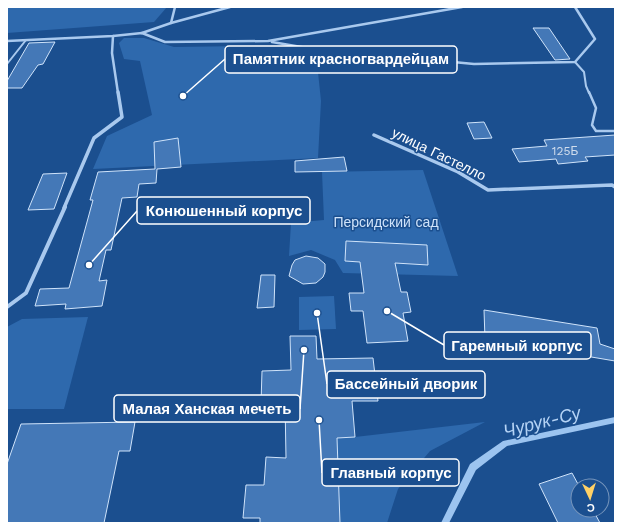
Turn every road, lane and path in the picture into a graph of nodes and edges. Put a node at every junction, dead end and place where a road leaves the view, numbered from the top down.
1 (175, 7) edge
2 (230, 7) edge
3 (462, 7) edge
4 (574, 7) edge
5 (171, 23) junction
6 (142, 33) junction
7 (113, 36) junction
8 (26, 40) junction
9 (7, 41) edge
10 (268, 41) junction
11 (575, 62) junction
12 (7, 64) edge
13 (615, 131) edge
14 (374, 135) dead end
15 (615, 187) edge
16 (7, 307) edge

1 - 5 street
2 - 5 street
3 - 10 street
4 - 11 street
5 - 6 street
6 - 7 street
6 - 10 street
7 - 8 street
7 - 16 street
8 - 9 street
8 - 12 lane
10 - 11 street
11 - 13 lane
14 - 15 street, улица Гастелло

